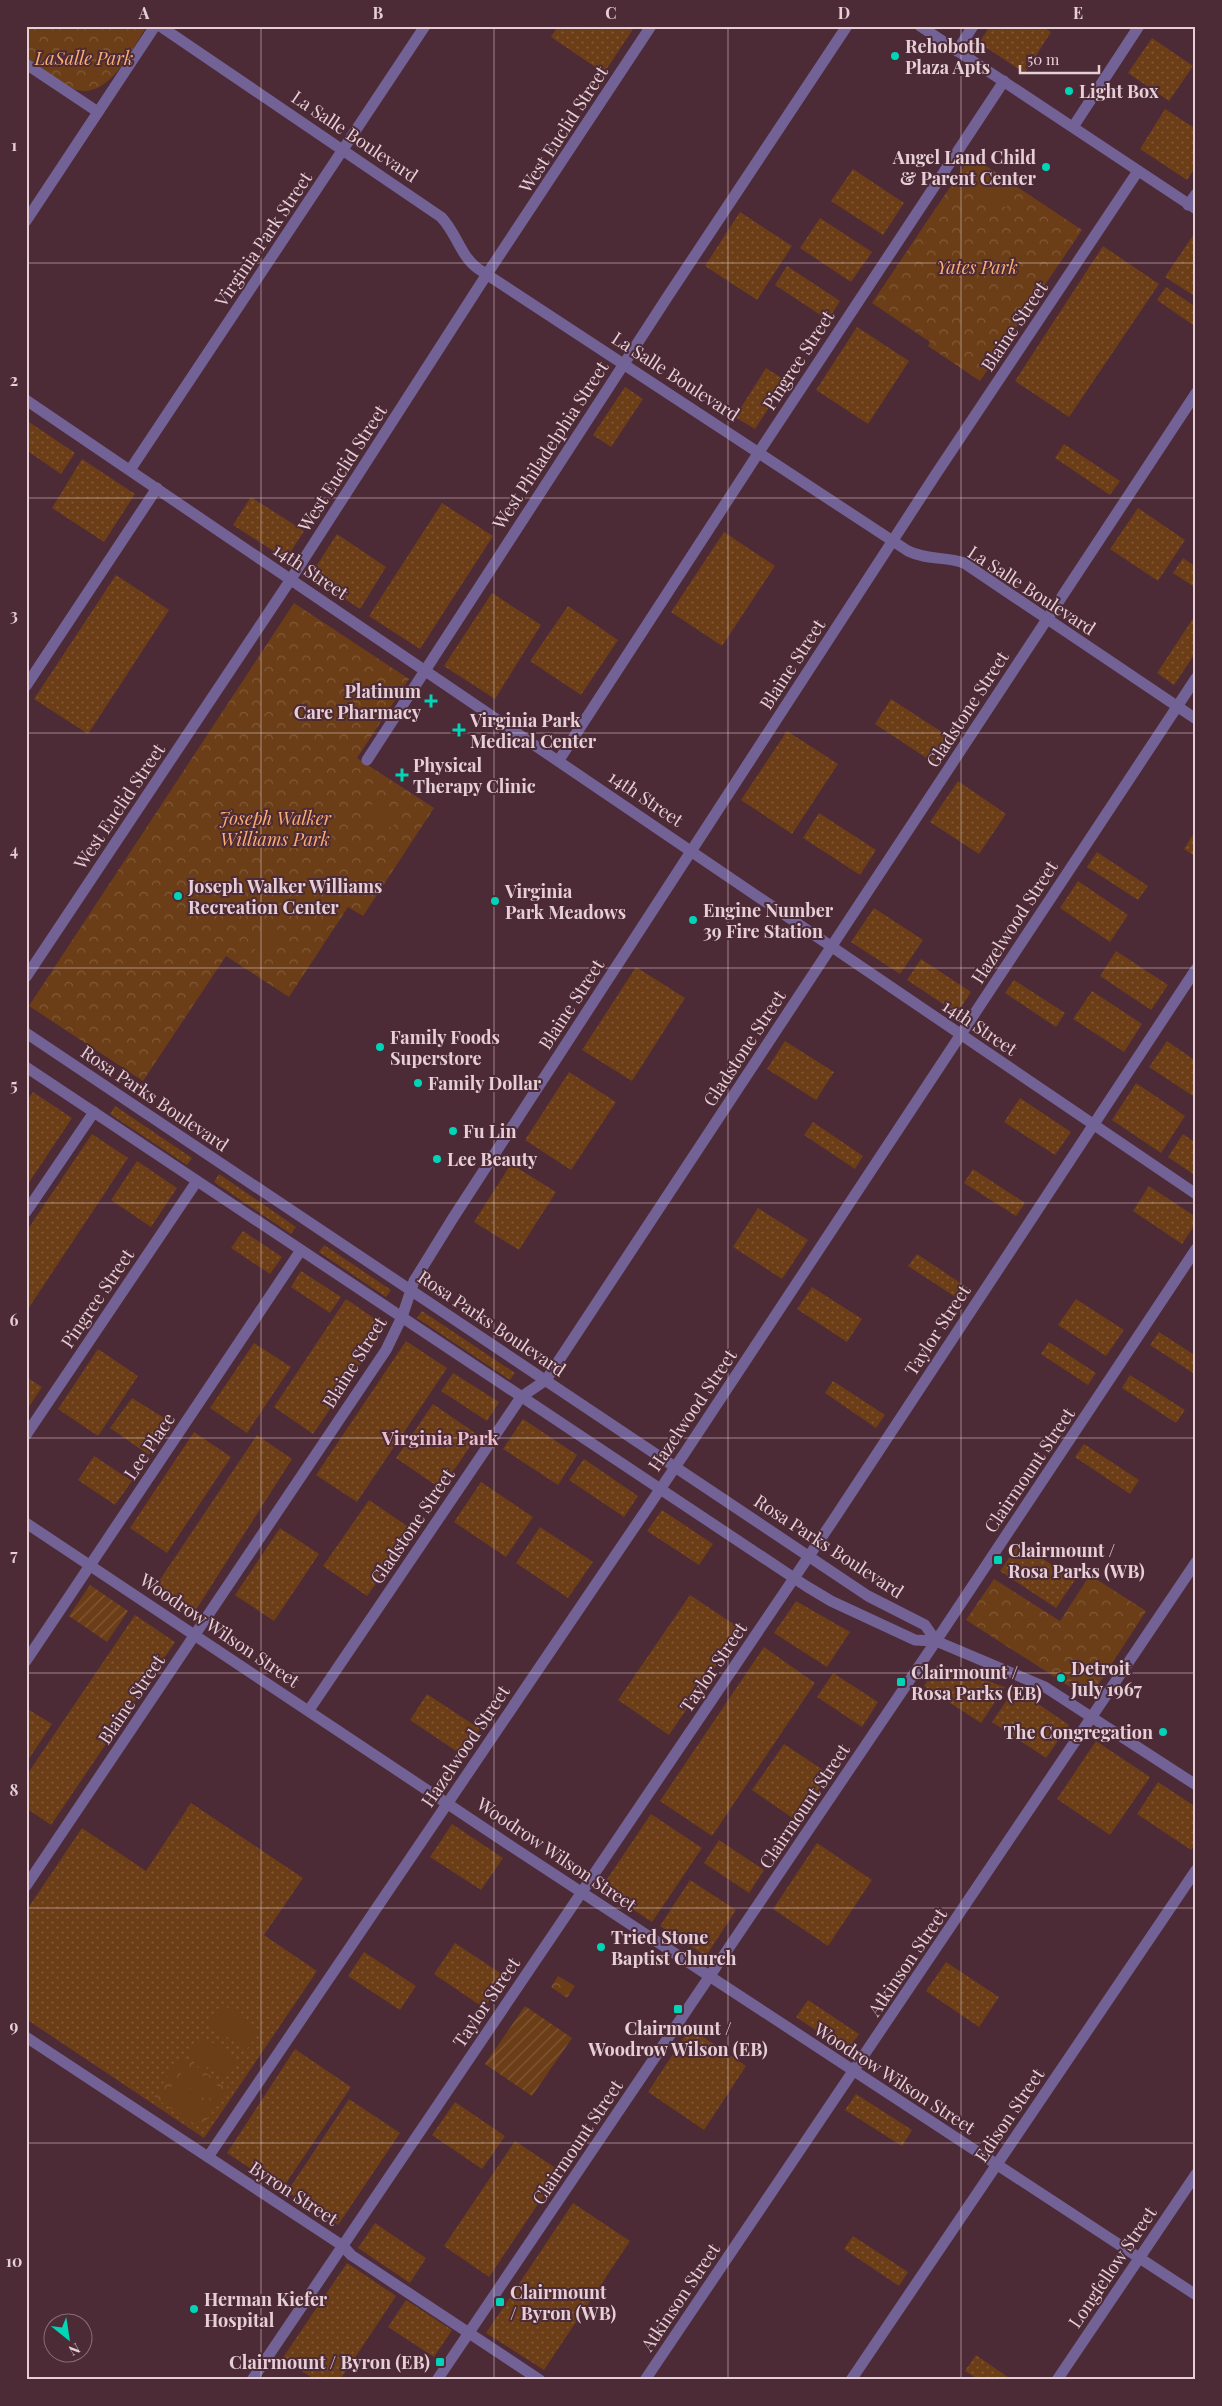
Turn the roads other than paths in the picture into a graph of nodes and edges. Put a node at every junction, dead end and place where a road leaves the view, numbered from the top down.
1 (155, 26) edge
2 (160, 26) edge
3 (425, 26) edge
4 (651, 26) edge
5 (847, 26) edge
6 (920, 26) edge
7 (973, 26) edge
8 (1139, 26) edge
9 (957, 51) junction
10 (26, 64) edge
11 (1004, 82) junction
12 (98, 112) junction
13 (1073, 128) junction
14 (343, 150) junction
15 (1138, 171) junction
16 (1196, 194) edge
17 (1192, 207) edge
18 (26, 221) edge
19 (488, 274) junction
20 (624, 363) junction
21 (1196, 393) edge
22 (26, 400) edge
23 (759, 452) junction
24 (130, 470) junction
25 (157, 488) junction
26 (893, 541) junction
27 (291, 579) junction
28 (1047, 618) junction
29 (425, 670) junction
30 (1196, 678) edge
31 (26, 686) edge
32 (1177, 706) junction
33 (1196, 719) edge
34 (367, 760) dead end
35 (559, 760) junction
36 (692, 851) junction
37 (831, 947) junction
38 (1196, 969) edge
39 (26, 977) edge
40 (26, 1033) edge
41 (960, 1035) junction
42 (26, 1068) edge
43 (94, 1112) junction
44 (1093, 1125) junction
45 (197, 1181) junction
46 (1196, 1194) edge
47 (26, 1212) edge
48 (301, 1250) junction
49 (1196, 1250) edge
50 (411, 1290) junction
51 (402, 1318) junction
52 (546, 1380) junction
53 (521, 1397) junction
54 (26, 1435) edge
55 (676, 1466) junction
56 (660, 1489) junction
57 (26, 1523) edge
58 (808, 1556) junction
59 (1196, 1562) edge
60 (90, 1565) junction
61 (794, 1578) junction
62 (195, 1634) junction
63 (936, 1641) junction
64 (26, 1660) edge
65 (309, 1710) junction
66 (1092, 1718) junction
67 (1196, 1785) edge
68 (448, 1802) junction
69 (1196, 1870) edge
70 (26, 1886) edge
71 (581, 1892) junction
72 (710, 1976) junction
73 (26, 2037) edge
74 (854, 2072) junction
75 (208, 2157) junction
76 (996, 2165) junction
77 (1196, 2174) edge
78 (343, 2246) junction
79 (1139, 2258) junction
80 (1196, 2295) edge
81 (469, 2333) junction
82 (252, 2380) edge
83 (437, 2380) edge
84 (540, 2380) edge
85 (645, 2380) edge
86 (851, 2380) edge
87 (1057, 2380) edge

1 - 12 street
2 - 14 street, La Salle Boulevard
3 - 14 street, Virginia Park Street
4 - 19 street, West Euclid Street
5 - 20 street, West Philadelphia Street
6 - 9 street
7 - 9 street
8 - 13 street
9 - 11 street
10 - 12 street
11 - 13 street
11 - 23 street, Pingree Street
12 - 18 street
13 - 15 street
14 - 19 street, La Salle Boulevard
14 - 24 street, Virginia Park Street
15 - 17 street
15 - 26 street, Blaine Street
16 - 17 street
19 - 20 street, La Salle Boulevard
19 - 27 street, West Euclid Street
20 - 23 street, La Salle Boulevard
20 - 29 street, West Philadelphia Street
21 - 28 street, Gladstone Street
22 - 24 street, 14th Street
23 - 26 street, La Salle Boulevard
23 - 35 street, Pingree Street
24 - 25 street, 14th Street
25 - 27 street, 14th Street
25 - 31 street
26 - 28 street, La Salle Boulevard
26 - 36 street, Blaine Street
27 - 29 street, 14th Street
27 - 39 street, West Euclid Street
28 - 32 street, La Salle Boulevard
28 - 37 street, Gladstone Street
29 - 34 street, West Philadelphia Street
29 - 35 street, 14th Street
30 - 32 street, Hazelwood Street
32 - 33 street, La Salle Boulevard
32 - 41 street, Hazelwood Street
35 - 36 street, 14th Street
36 - 37 street, 14th Street
36 - 50 street, Blaine Street
37 - 41 street, 14th Street
37 - 52 street, Gladstone Street
38 - 44 street, Taylor Street
40 - 50 street, Rosa Parks Boulevard
41 - 44 street, 14th Street
41 - 55 street, Hazelwood Street
42 - 43 street, Rosa Parks Boulevard
43 - 45 street, Rosa Parks Boulevard
43 - 47 street
44 - 46 street, 14th Street
44 - 58 street, Taylor Street
45 - 48 street, Rosa Parks Boulevard
45 - 54 street, Pingree Street
48 - 51 street, Rosa Parks Boulevard
48 - 60 street, Lee Place
49 - 63 street, Clairmount Street
50 - 51 street, Blaine Street
50 - 52 street, Rosa Parks Boulevard
51 - 53 street, Rosa Parks Boulevard
51 - 62 street, Blaine Street
52 - 53 street, Gladstone Street
52 - 55 street, Rosa Parks Boulevard
53 - 56 street, Rosa Parks Boulevard
53 - 65 street, Gladstone Street
55 - 56 street, Hazelwood Street
55 - 58 street, Rosa Parks Boulevard
56 - 61 street, Rosa Parks Boulevard
56 - 68 street, Hazelwood Street
57 - 60 street, Woodrow Wilson Street
58 - 61 street, Taylor Street
58 - 63 street, Rosa Parks Boulevard
59 - 66 street, Atkinson Street
60 - 62 street, Woodrow Wilson Street
60 - 64 street, Lee Place
61 - 63 street, Rosa Parks Boulevard
61 - 71 street, Taylor Street
62 - 65 street, Woodrow Wilson Street
62 - 70 street, Blaine Street
63 - 66 street, Rosa Parks Boulevard
63 - 72 street, Clairmount Street
65 - 68 street, Woodrow Wilson Street
66 - 67 street, Rosa Parks Boulevard
66 - 74 street, Atkinson Street
68 - 71 street, Woodrow Wilson Street
68 - 75 street, Hazelwood Street
69 - 76 street, Edison Street
71 - 72 street, Woodrow Wilson Street
71 - 78 street, Taylor Street
72 - 74 street, Woodrow Wilson Street
72 - 81 street, Clairmount Street
73 - 75 street, Byron Street
74 - 76 street, Woodrow Wilson Street
74 - 85 street, Atkinson Street
75 - 78 street, Byron Street
76 - 79 street, Woodrow Wilson Street
76 - 86 street, Edison Street
77 - 79 street, Longfellow Street
78 - 81 street, Byron Street
78 - 82 street, Taylor Street
79 - 80 street, Woodrow Wilson Street
79 - 87 street, Longfellow Street
81 - 83 street, Clairmount Street
81 - 84 street, Byron Street

